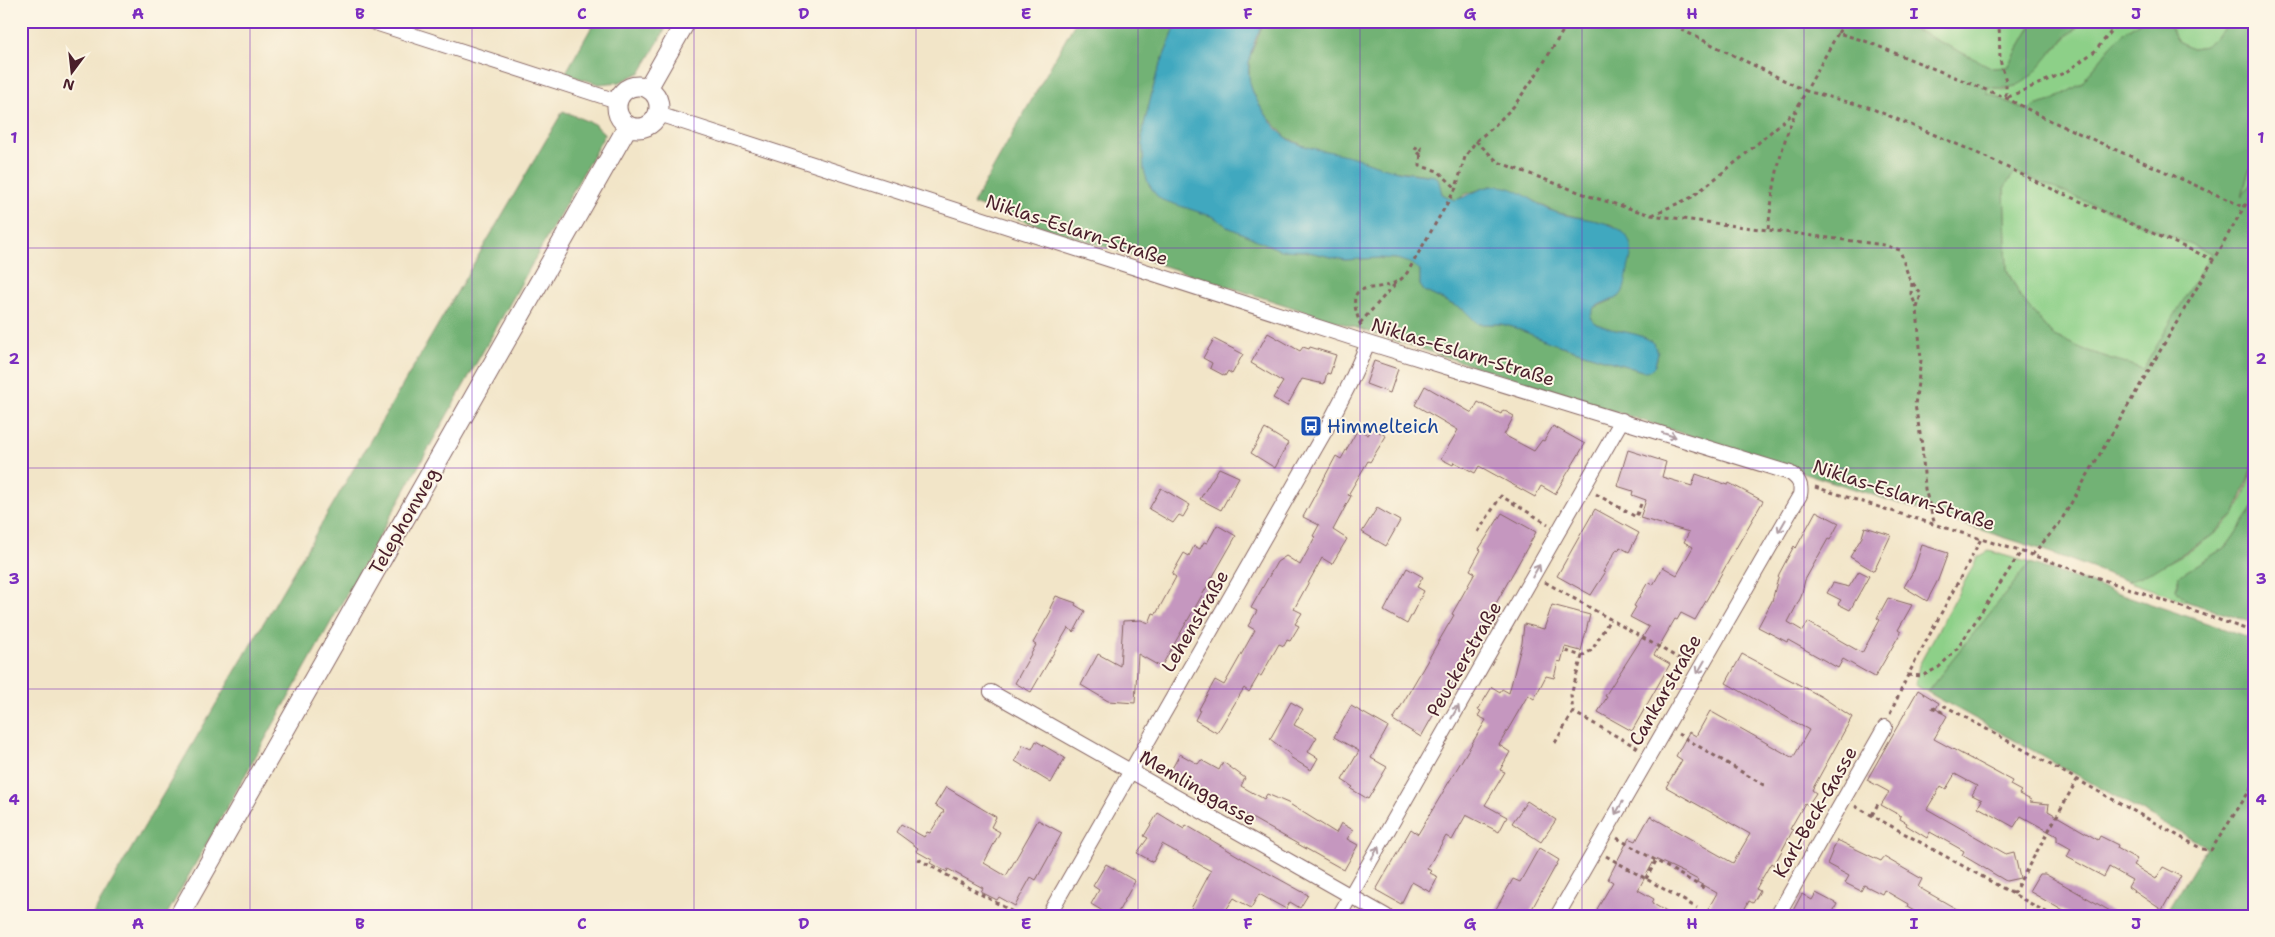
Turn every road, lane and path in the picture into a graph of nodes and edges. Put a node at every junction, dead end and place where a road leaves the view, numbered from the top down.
1 (369, 21) edge
2 (686, 21) edge
3 (1569, 21) edge
4 (1664, 21) edge
5 (1846, 21) edge
6 (1999, 21) edge
7 (2120, 21) edge
8 (1838, 33) junction
9 (648, 88) junction
10 (1806, 92) junction
11 (2006, 98) junction
12 (617, 101) junction
13 (1796, 110) junction
14 (658, 114) junction
15 (628, 126) junction
16 (1476, 141) junction
17 (1421, 155) dead end
18 (1456, 188) junction
19 (2254, 190) edge
20 (2244, 207) junction
21 (1651, 216) junction
22 (1768, 229) junction
23 (2214, 260) junction
24 (1398, 282) junction
25 (1912, 284) junction
26 (1917, 308) junction
27 (1360, 323) junction
28 (1368, 343) junction
29 (1622, 420) junction
30 (1800, 482) junction
31 (1584, 487) junction
32 (1641, 504) dead end
33 (1935, 525) junction
34 (1559, 531) junction
35 (1478, 532) dead end
36 (1981, 539) junction
37 (2021, 552) junction
38 (2032, 555) junction
39 (1534, 575) junction
40 (1610, 619) junction
41 (2254, 632) edge
42 (1566, 651) dead end
43 (1582, 656) junction
44 (1699, 670) junction
45 (1908, 675) junction
46 (991, 692) dead end
47 (1932, 706) dead end
48 (1573, 712) junction
49 (1666, 727) junction
50 (1885, 727) joint
51 (1556, 743) dead end
52 (1650, 755) junction
53 (1130, 771) junction
54 (2077, 780) junction
55 (2254, 784) edge
56 (1768, 787) dead end
57 (1844, 800) junction
58 (1879, 802) dead end
59 (1872, 815) junction
60 (1605, 832) junction
61 (1595, 850) junction
62 (918, 860) dead end
63 (1656, 861) junction
64 (1646, 879) junction
65 (1707, 890) dead end
66 (2013, 894) junction
67 (1350, 896) junction
68 (1697, 908) dead end
69 (179, 916) edge
70 (1020, 916) edge
71 (1048, 916) edge
72 (1339, 916) edge
73 (1386, 916) edge
74 (1557, 916) edge
75 (1778, 916) edge
76 (2053, 916) edge

1 - 12 street
2 - 9 street
3 - 16 path
4 - 10 path
5 - 8 path
6 - 11 path
7 - 11 path
8 - 10 path
8 - 11 path
9 - 12 street
9 - 14 street
10 - 13 path
10 - 23 path
11 - 20 path
12 - 15 street
13 - 21 path
13 - 22 path
14 - 15 street
14 - 28 street, Niklas-Eslarn-Straße
15 - 69 street, Telephonweg
16 - 18 path
16 - 21 path
17 - 18 path
18 - 24 path
19 - 20 path
20 - 23 path
21 - 22 path
22 - 25 path
23 - 38 path
24 - 27 path
24 - 27 path
25 - 26 path
25 - 26 path
26 - 33 path
27 - 28 path
28 - 29 street, Niklas-Eslarn-Straße
28 - 53 street, Lehenstraße
29 -> 30 street, Niklas-Eslarn-Straße
29 - 31 street, Peuckerstraße
30 - 33 path, Niklas-Eslarn-Straße
30 -> 44 street, Cankarstraße
31 - 32 path
31 - 34 street, Peuckerstraße
33 - 36 path, Niklas-Eslarn-Straße
34 - 35 path
39 -> 34 street, Peuckerstraße
36 - 37 path, Niklas-Eslarn-Straße
36 - 45 path
37 - 38 path, Niklas-Eslarn-Straße
37 - 45 path
38 - 41 path, Niklas-Eslarn-Straße
39 - 40 path
67 -> 39 street, Peuckerstraße
40 - 43 path
40 - 44 path
42 - 43 path
43 - 48 path
44 - 49 street, Cankarstraße
45 - 50 path
46 - 53 street, Memlinggasse
47 - 54 path
48 - 51 path
48 - 52 path
49 - 52 street, Cankarstraße
49 - 56 path
50 - 57 street, Karl-Beck-Gasse
52 -> 60 street, Cankarstraße
53 - 67 street, Memlinggasse
53 - 71 street, Lehenstraße
54 - 55 path
54 - 66 path
57 - 59 path
57 - 75 street, Karl-Beck-Gasse
58 - 59 path
59 - 66 path
60 - 61 street, Cankarstraße
60 - 63 path
61 - 64 path
61 - 74 street, Cankarstraße
62 - 70 path
63 - 64 path
63 - 65 path
64 - 68 path
66 - 76 path
67 - 72 street, Peuckerstraße
67 - 73 street, Memlinggasse

